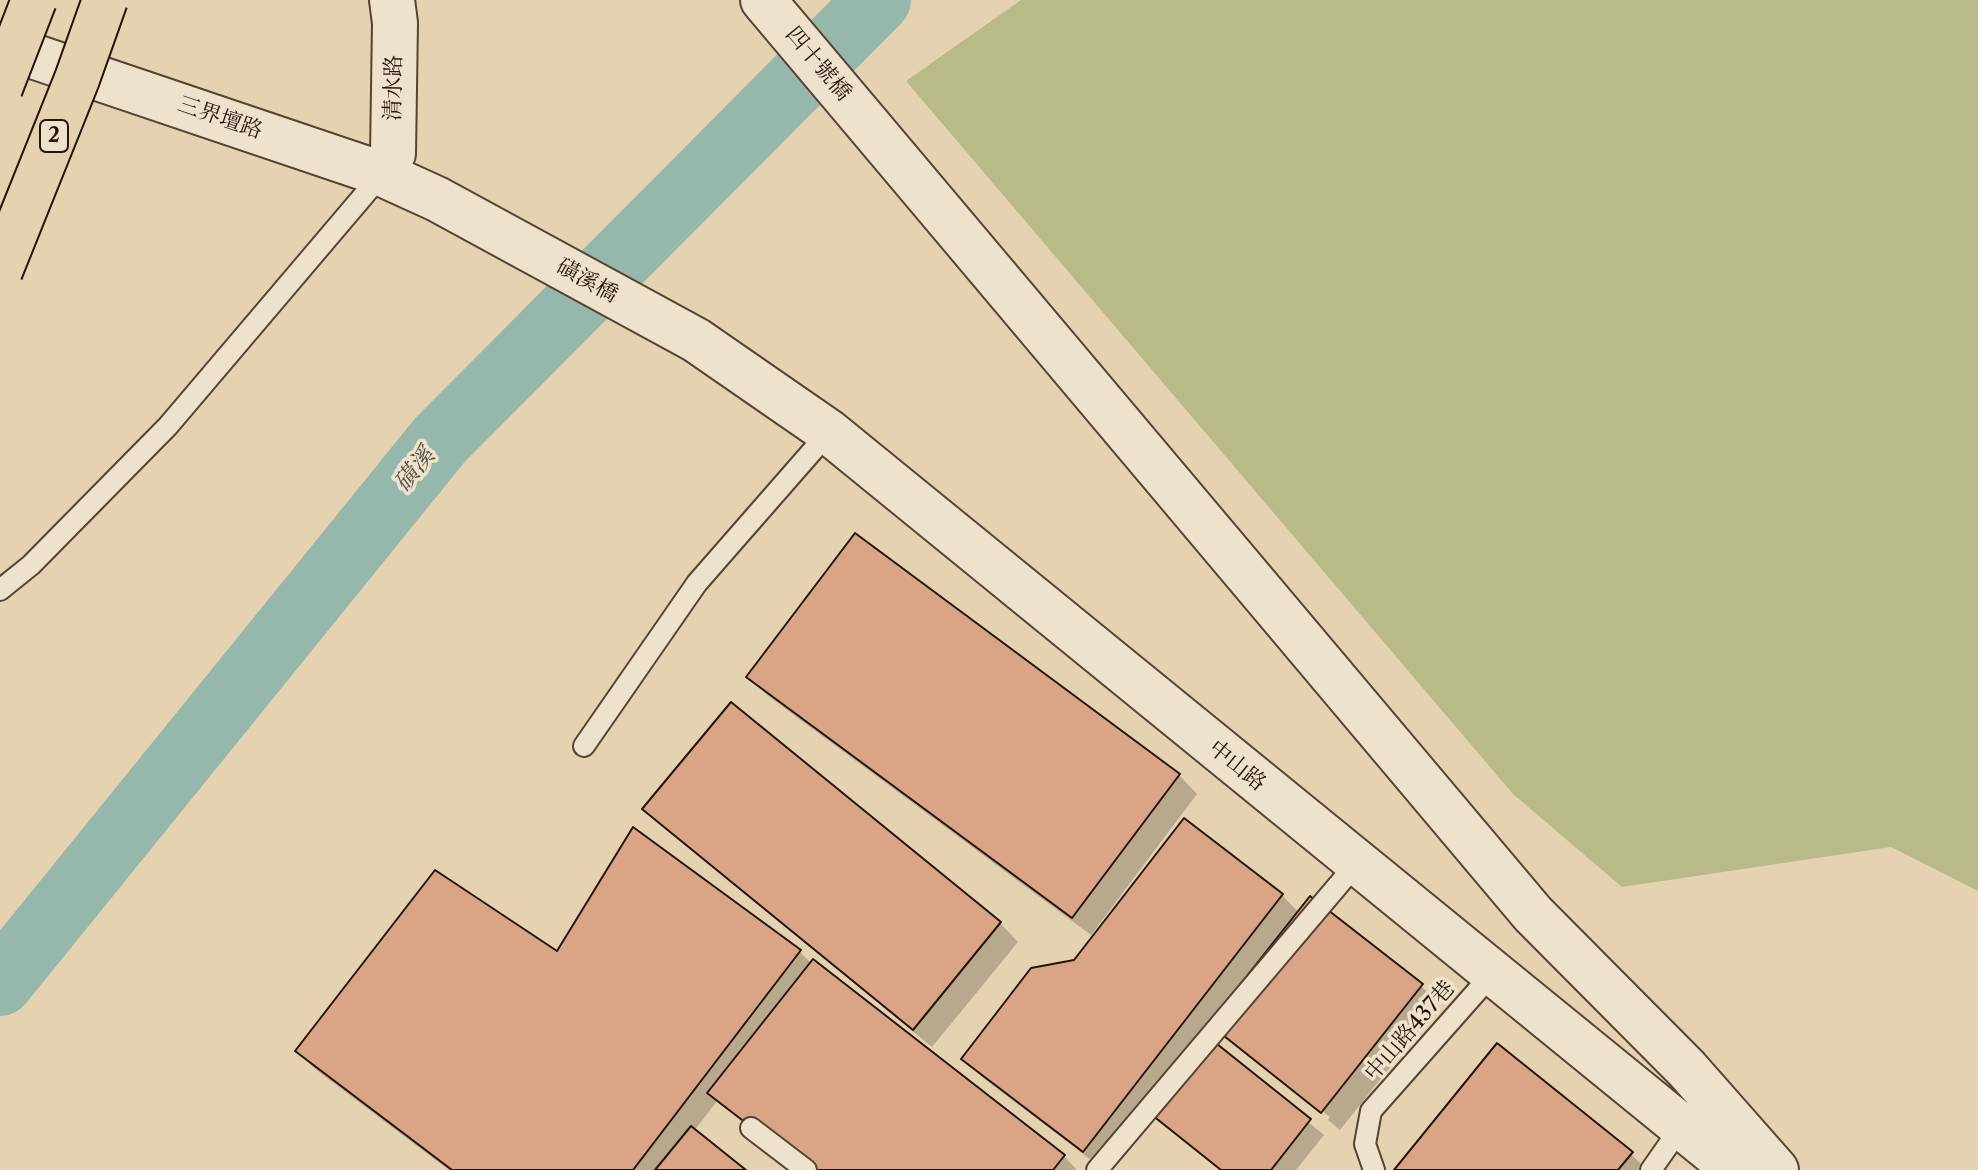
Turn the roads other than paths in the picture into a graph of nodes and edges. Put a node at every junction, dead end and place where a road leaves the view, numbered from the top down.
1 (34, 0) edge
2 (105, 0) edge
3 (392, 0) edge
4 (763, 0) edge
5 (0, 45) edge
6 (0, 88) edge
7 (382, 174) junction
8 (437, 199) joint
9 (0, 271) edge
10 (735, 366) joint
11 (829, 432) junction
12 (0, 590) edge
13 (584, 746) dead end
14 (1357, 863) junction
15 (1493, 973) junction
16 (1681, 1127) junction
17 (751, 1128) dead end
18 (806, 1170) edge
19 (1097, 1170) edge
20 (1374, 1170) edge
21 (1651, 1170) edge
22 (1735, 1170) edge
23 (1776, 1170) edge

1 - 6 main road, bridge
2 - 9 main road, 2, bridge
3 - 7 street, 清水路
4 - 23 street, 四十號橋
5 - 7 street, 三界壇路
7 - 8 street, 三界壇路
7 - 12 lane
8 - 10 street, 磺溪橋
10 - 11 street, 中山路
11 - 13 lane
11 - 14 street, 中山路
14 - 15 street, 中山路
14 - 19 lane
15 - 16 street, 中山路
15 - 20 lane, 中山路437巷
16 - 21 lane
16 - 22 street, 中山路
17 - 18 lane

